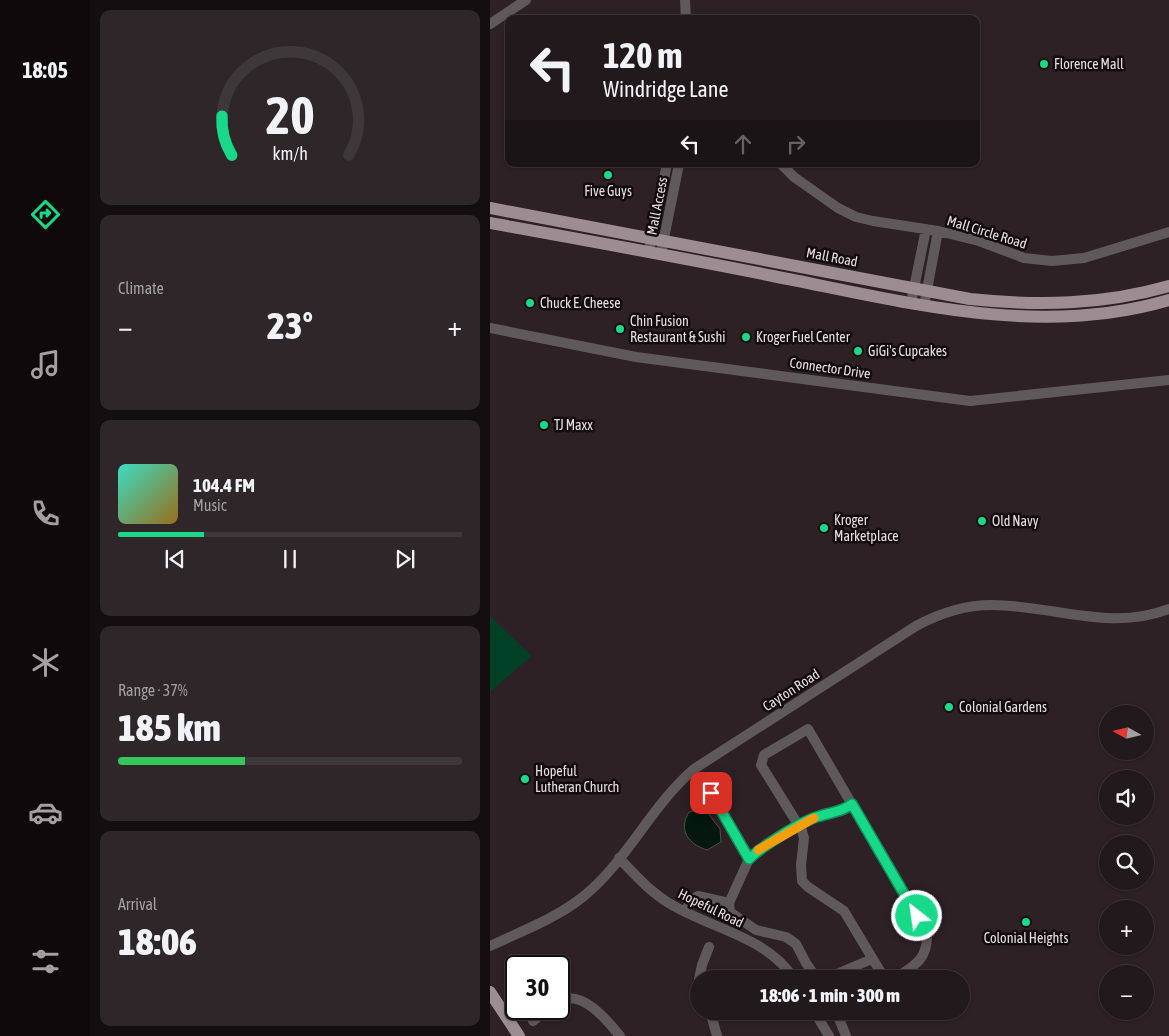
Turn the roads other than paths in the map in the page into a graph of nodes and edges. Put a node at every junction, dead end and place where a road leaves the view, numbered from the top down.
1 (526, 0) edge
2 (685, 0) edge
3 (686, 15) edge
4 (490, 24) edge
5 (667, 167) edge
6 (678, 167) edge
7 (784, 167) edge
8 (490, 208) edge
9 (490, 223) edge
10 (926, 229) junction
11 (938, 231) junction
12 (1169, 232) edge
13 (658, 239) junction
14 (655, 253) junction
15 (1169, 286) edge
16 (921, 289) junction
17 (1169, 300) edge
18 (911, 303) junction
19 (924, 306) junction
20 (490, 328) edge
21 (1169, 380) edge
22 (1169, 609) edge
23 (711, 793) dead end
24 (852, 804) junction
25 (798, 827) junction
26 (619, 858) junction
27 (749, 859) junction
28 (729, 903) junction
29 (685, 912) junction
30 (490, 946) edge
31 (708, 947) dead end
32 (872, 959) junction
33 (701, 970) edge
34 (786, 970) edge
35 (811, 970) edge
36 (846, 970) edge
37 (879, 970) edge
38 (908, 970) edge
39 (490, 992) edge
40 (570, 998) edge
41 (713, 1020) edge
42 (819, 1020) edge
43 (840, 1020) edge
44 (519, 1036) edge
45 (620, 1036) edge
46 (717, 1036) edge
47 (829, 1036) edge
48 (846, 1036) edge

1 - 4 street
2 - 3 street
5 - 13 street, Mall Access
6 - 13 street, Mall Access
7 - 10 street, Mall Circle Road
8 - 13 main road, Mall Road
9 - 14 main road
10 - 11 street, Mall Circle Road
10 - 16 street
11 - 12 street, Mall Circle Road
11 - 16 street
13 - 14 street, Mall Access
13 - 16 main road, Mall Road
14 - 18 main road
15 - 16 main road, Mall Road
16 - 18 street
16 - 19 street
17 - 19 main road
18 - 19 main road
20 - 21 street, Connector Drive
22 - 26 street, Cayton Road
23 - 27 street
24 - 25 street
24 - 25 street
24 - 38 street
25 - 27 street
25 - 32 street
26 - 29 street, Hopeful Road
26 - 30 street, Cayton Road
27 - 28 street
28 - 29 street
28 - 35 street
29 - 34 street, Hopeful Road
31 - 33 street
32 - 36 street
32 - 37 street
39 - 44 main road
40 - 45 street
41 - 46 street
42 - 47 street
43 - 48 street

